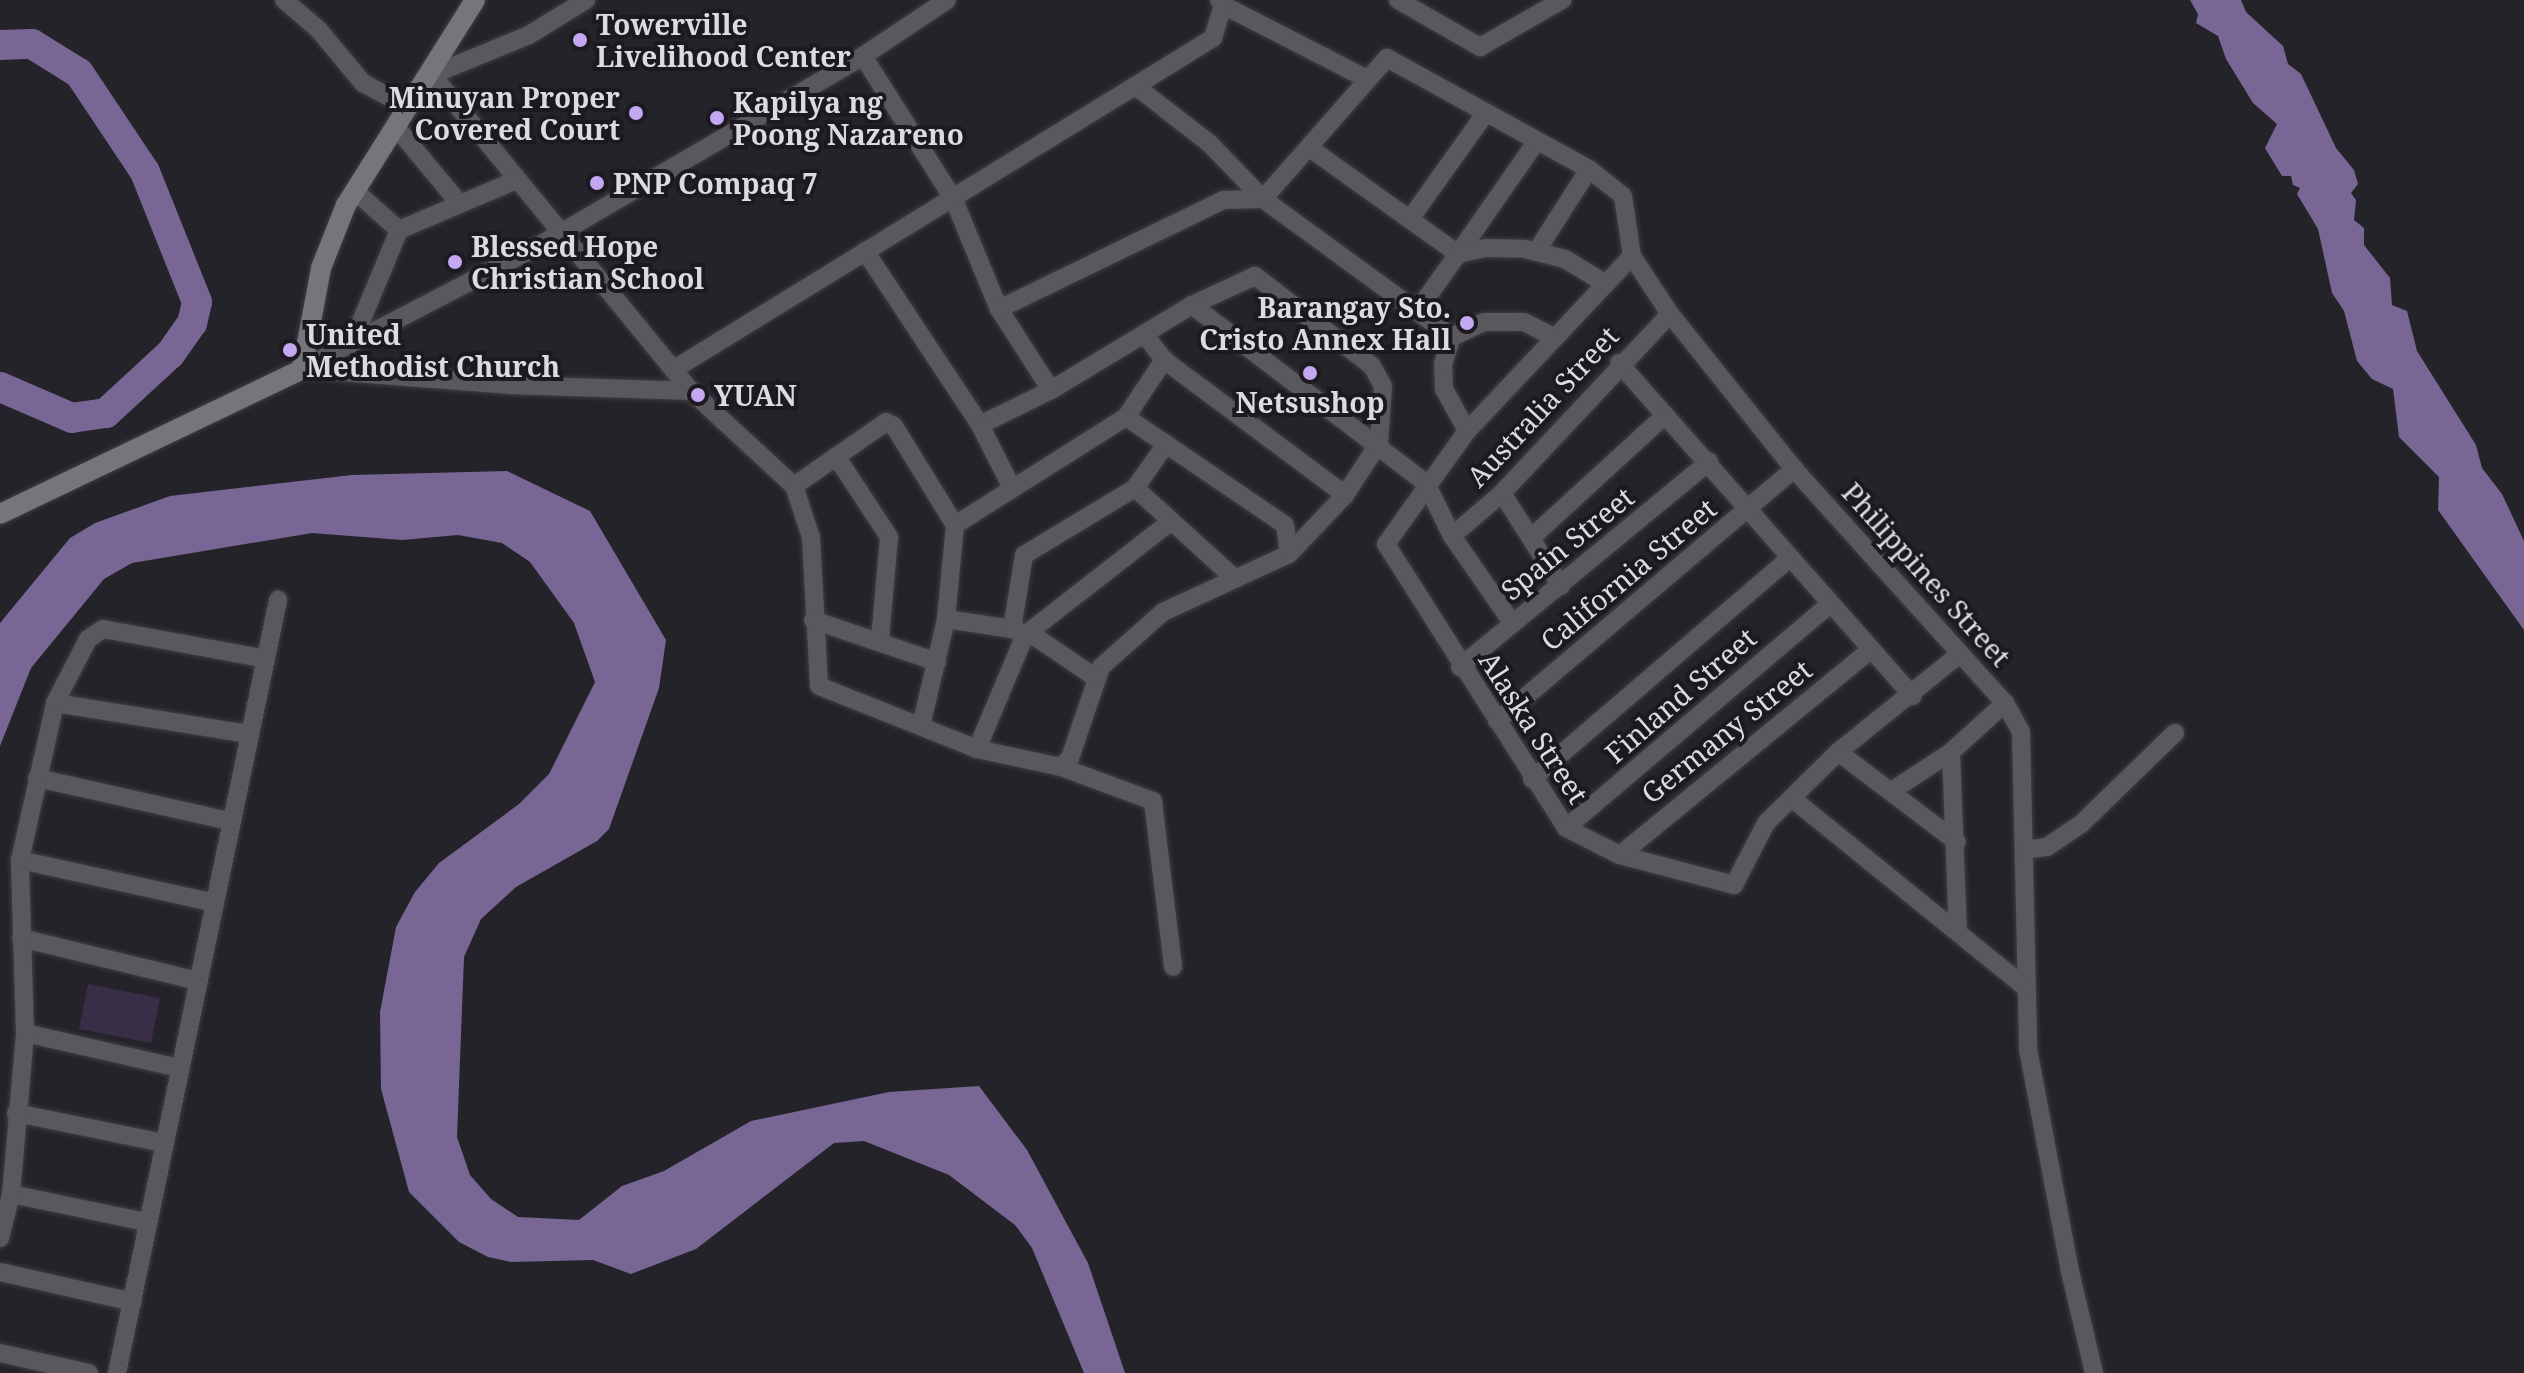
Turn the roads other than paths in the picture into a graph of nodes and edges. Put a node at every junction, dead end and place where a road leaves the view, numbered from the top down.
1 (284, 0) edge
2 (475, 0) edge
3 (586, 0) edge
4 (947, 0) edge
5 (1398, 0) edge
6 (1562, 0) edge
7 (1221, 2) edge
8 (1539, 6) edge
9 (863, 56) junction
10 (430, 76) junction
11 (1367, 79) junction
12 (1138, 88) junction
13 (408, 107) junction
14 (1485, 114) junction
15 (396, 127) junction
16 (1536, 142) junction
17 (1311, 149) junction
18 (1589, 169) junction
19 (516, 180) junction
20 (355, 191) junction
21 (1263, 199) junction
22 (954, 200) junction
23 (460, 204) junction
24 (1410, 219) junction
25 (399, 230) junction
26 (558, 233) junction
27 (865, 251) junction
28 (1536, 252) junction
29 (1458, 254) junction
30 (1632, 256) junction
31 (1606, 284) junction
32 (1192, 305) junction
33 (999, 309) junction
34 (1417, 311) junction
35 (1670, 314) junction
36 (1144, 334) junction
37 (1552, 336) junction
38 (1452, 337) junction
39 (352, 343) junction
40 (1164, 360) junction
41 (1619, 363) junction
42 (676, 368) junction
43 (302, 369) junction
44 (1051, 390) junction
45 (691, 391) junction
46 (1665, 415) junction
47 (1126, 417) junction
48 (980, 425) junction
49 (1467, 431) junction
50 (1379, 443) junction
51 (1166, 444) junction
52 (836, 456) junction
53 (1709, 462) junction
54 (1794, 469) junction
55 (1426, 483) junction
56 (794, 486) junction
57 (1011, 486) junction
58 (1135, 488) junction
59 (1502, 493) junction
60 (1345, 495) junction
61 (1749, 509) junction
62 (0, 514) edge
63 (1169, 523) junction
64 (955, 525) junction
65 (1452, 536) junction
66 (1531, 538) junction
67 (1289, 554) junction
68 (1790, 558) junction
69 (1232, 576) junction
70 (1561, 586) junction
71 (278, 600) dead end
72 (1830, 604) junction
73 (946, 619) junction
74 (813, 620) junction
75 (1513, 624) junction
76 (1018, 632) junction
77 (880, 640) junction
78 (1869, 651) junction
79 (1960, 654) junction
80 (266, 659) junction
81 (937, 662) junction
82 (1460, 667) junction
83 (1096, 678) junction
84 (1913, 696) junction
85 (55, 703) junction
86 (2005, 703) junction
87 (1497, 721) junction
88 (921, 726) junction
89 (2175, 733) dead end
90 (248, 734) junction
91 (977, 749) junction
92 (1838, 752) junction
93 (1951, 752) junction
94 (1061, 767) junction
95 (37, 778) junction
96 (1532, 779) junction
97 (1893, 790) junction
98 (1794, 800) junction
99 (230, 821) junction
100 (1566, 828) junction
101 (1957, 842) junction
102 (2025, 850) junction
103 (1620, 855) junction
104 (20, 860) junction
105 (215, 903) junction
106 (1958, 932) junction
107 (21, 938) junction
108 (1173, 967) dead end
109 (197, 981) junction
110 (2024, 986) junction
111 (25, 1033) junction
112 (179, 1068) junction
113 (16, 1113) junction
114 (163, 1143) junction
115 (11, 1194) junction
116 (146, 1222) junction
117 (0, 1238) edge
118 (0, 1272) edge
119 (133, 1302) junction
120 (0, 1353) edge
121 (89, 1373) edge
122 (117, 1373) edge
123 (2094, 1373) edge

1 - 13 street
2 - 10 street
3 - 10 street
4 - 9 street
5 - 8 street
6 - 8 street
7 - 11 street
7 - 12 street
9 - 22 street
9 - 26 street
10 - 13 street
10 - 19 street
11 - 14 street
11 - 17 street
12 - 21 street
12 - 22 street
13 - 15 street
14 - 16 street
14 - 24 street
15 - 20 street
15 - 23 street
16 - 18 street
16 - 29 street
17 - 21 street
17 - 24 street
18 - 28 street
18 - 30 street
19 - 23 street
19 - 26 street
20 - 25 street
20 - 43 street
21 - 33 street
21 - 34 street
22 - 27 street
22 - 33 street
23 - 25 street
24 - 29 street
25 - 39 street
26 - 39 street
26 - 42 street
27 - 42 street
27 - 48 street
28 - 29 street
28 - 31 street
29 - 34 street
30 - 31 street
30 - 35 street, Philippines Street
31 - 37 street
32 - 36 street
32 - 50 street
32 - 50 street
33 - 44 street
34 - 38 street
35 - 41 street, Australia Street
35 - 54 street, Philippines Street
36 - 40 street
36 - 44 street
37 - 38 street
37 - 49 street
38 - 49 street
39 - 43 street
40 - 47 street
40 - 60 street
41 - 46 street
41 - 59 street, Australia Street
42 - 45 street
43 - 45 street
43 - 62 street
44 - 48 street
45 - 56 street
46 - 53 street
46 - 66 street
47 - 51 street
47 - 57 street
48 - 57 street
49 - 55 street
50 - 55 street
50 - 60 street
51 - 58 street
51 - 67 street
52 - 56 street
52 - 64 street
52 - 77 street
53 - 61 street
53 - 70 street, Spain Street
54 - 61 street, California Street
54 - 79 street, Philippines Street
55 - 65 street
55 - 82 street, Alaska Street
56 - 74 street
57 - 64 street
58 - 63 street
58 - 76 street
59 - 65 street, Australia Street
59 - 66 street
60 - 67 street
61 - 68 street
61 - 87 street, California Street
63 - 69 street
63 - 76 street
64 - 73 street
65 - 75 street
66 - 70 street
67 - 69 street
68 - 72 street
68 - 96 street
69 - 83 street
70 - 75 street, Spain Street
71 - 80 street
72 - 78 street
72 - 100 street, Finland Street
73 - 76 street
73 - 81 street
74 - 77 street
74 - 88 street
75 - 82 street, Spain Street
76 - 83 street
76 - 91 street
77 - 81 street
78 - 84 street
78 - 103 street, Germany Street
79 - 84 street
79 - 86 street, Philippines Street
80 - 85 street
80 - 90 street
81 - 88 street
82 - 87 street, Alaska Street
83 - 94 street
84 - 92 street
85 - 90 street
85 - 95 street
86 - 93 street
86 - 102 street, Philippines Street
87 - 96 street, Alaska Street
88 - 91 street
89 - 102 street
90 - 99 street
91 - 94 street
92 - 97 street
92 - 98 street
93 - 97 street
93 - 101 street
94 - 108 street
95 - 99 street
95 - 104 street
96 - 100 street, Alaska Street
97 - 101 street
98 - 103 street, Alaska Street
98 - 106 street
99 - 105 street
100 - 103 street, Alaska Street
101 - 106 street
102 - 110 street, Philippines Street
104 - 105 street
104 - 107 street
105 - 109 street
106 - 110 street
107 - 109 street
107 - 111 street
109 - 112 street
110 - 123 street, Philippines Street
111 - 112 street
111 - 113 street
112 - 114 street
113 - 114 street
113 - 115 street
114 - 116 street
115 - 116 street
115 - 117 street
116 - 119 street
118 - 119 street
119 - 122 street
120 - 121 street

